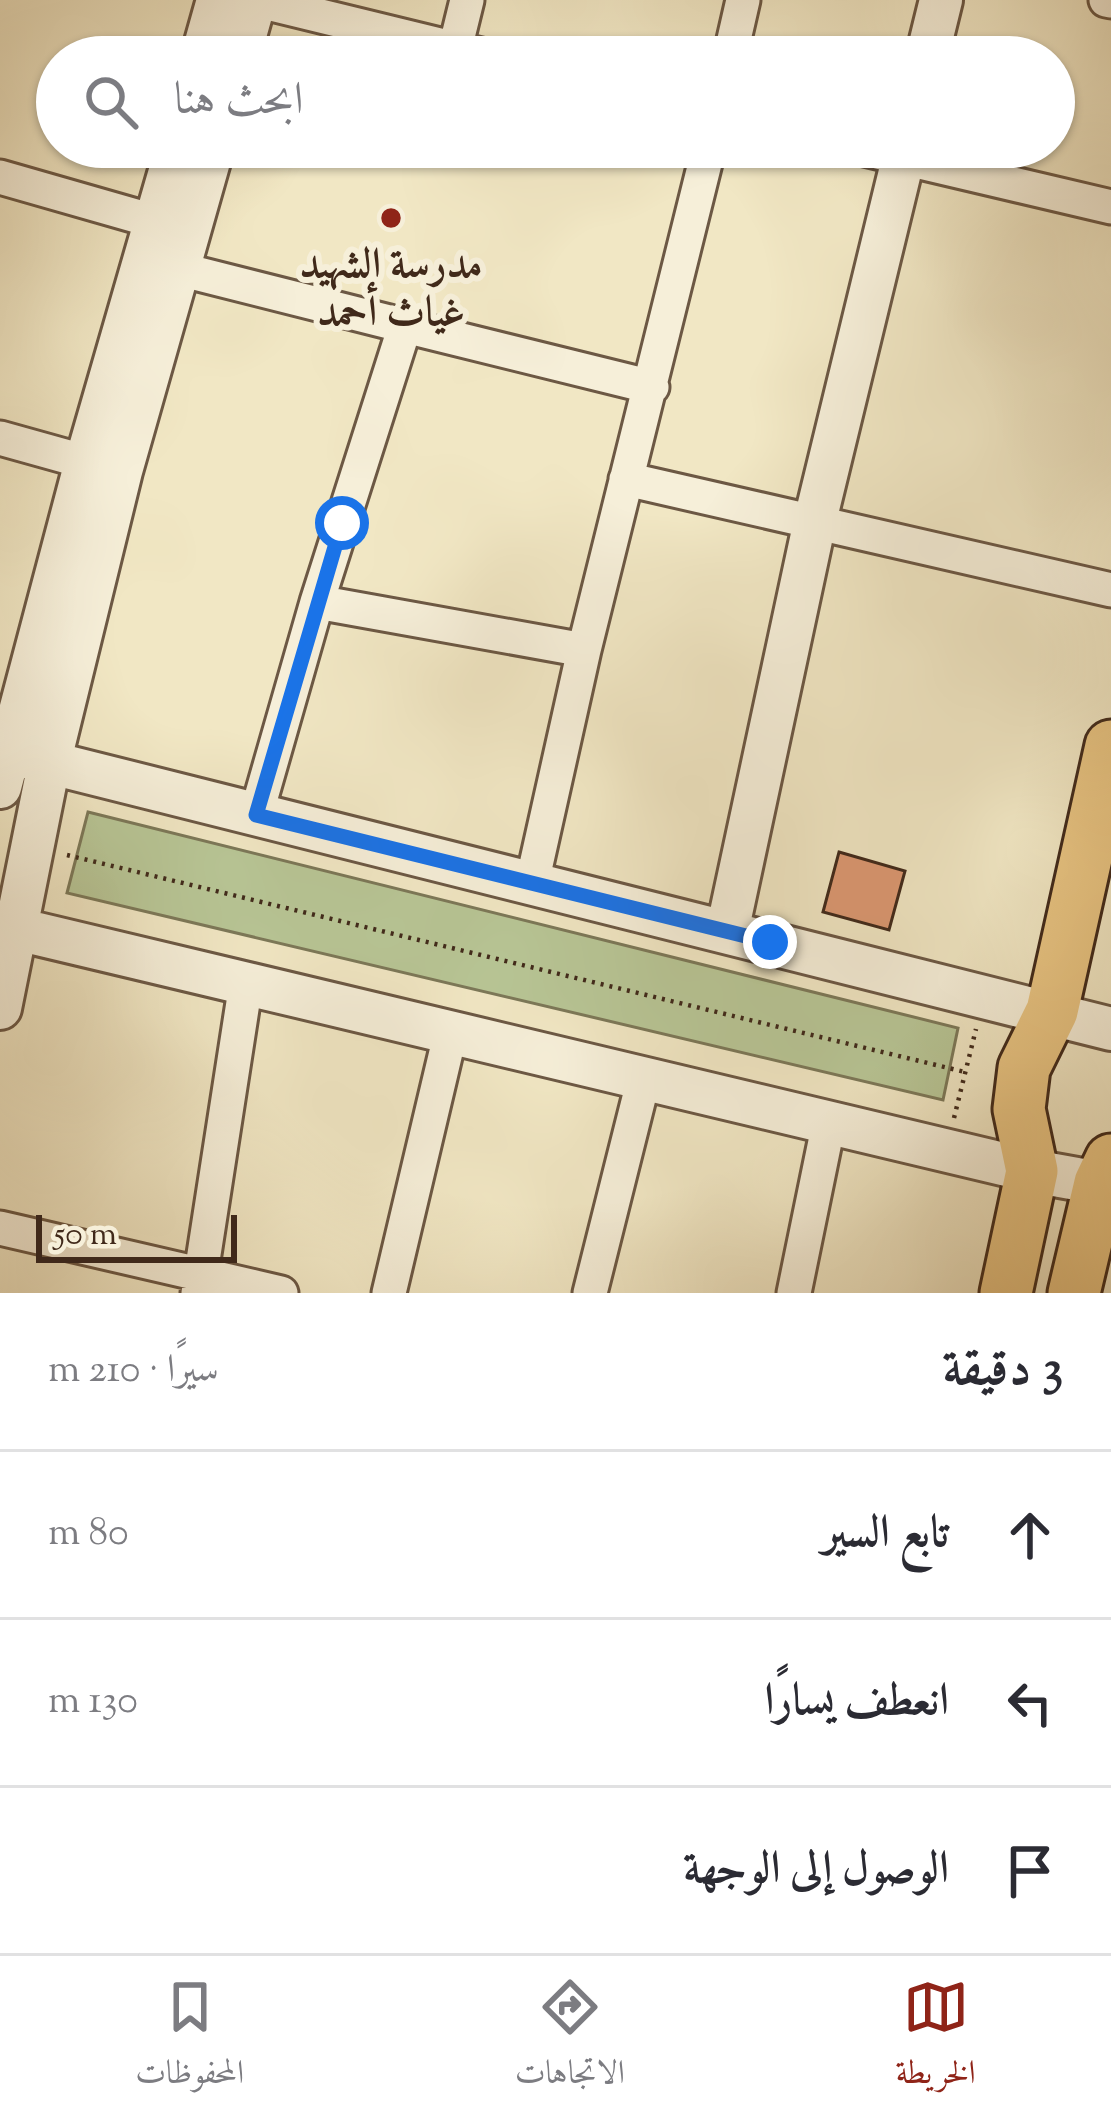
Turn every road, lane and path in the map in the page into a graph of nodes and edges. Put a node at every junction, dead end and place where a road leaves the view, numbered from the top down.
1 (218, 0) edge
2 (255, 0) edge
3 (467, 0) edge
4 (743, 0) edge
5 (941, 0) edge
6 (208, 36) edge
7 (245, 36) edge
8 (402, 36) edge
9 (458, 36) edge
10 (735, 36) edge
11 (932, 36) edge
12 (171, 168) edge
13 (208, 168) edge
14 (704, 168) edge
15 (900, 168) edge
16 (962, 168) edge
17 (0, 177) edge
18 (1111, 207) edge
19 (157, 222) junction
20 (179, 268) junction
21 (405, 326) junction
22 (652, 386) junction
23 (0, 438) edge
24 (86, 462) junction
25 (626, 479) junction
26 (814, 521) junction
27 (1111, 590) edge
28 (317, 602) junction
29 (584, 650) junction
30 (1111, 746) edge
31 (14, 764) edge
32 (256, 815) junction
33 (32, 847) junction
34 (532, 884) junction
35 (9, 926) edge
36 (727, 932) junction
37 (246, 982) junction
38 (984, 995) junction
39 (0, 1008) edge
40 (1052, 1012) junction
41 (1111, 1029) edge
42 (451, 1031) junction
43 (965, 1072) junction
44 (644, 1078) junction
45 (830, 1122) junction
46 (946, 1150) junction
47 (1032, 1171) junction
48 (1107, 1176) edge
49 (0, 1228) edge
50 (200, 1283) edge
51 (280, 1293) edge
52 (389, 1293) edge
53 (590, 1293) edge
54 (794, 1293) edge
55 (1006, 1293) edge
56 (1074, 1293) edge

1 - 6 street
2 - 7 street
2 - 8 street
3 - 9 street
4 - 10 street
5 - 11 street
12 - 19 street
13 - 20 street
14 - 22 street
15 - 26 street
16 - 18 street
17 - 19 street
19 - 24 street
20 - 21 street
20 - 31 street
21 - 22 street
21 - 28 street
22 - 25 street
23 - 24 street
24 - 31 street
25 - 26 street
25 - 29 street
26 - 27 street
26 - 36 street
28 - 29 street
28 - 32 street
29 - 34 street
30 - 40 main road
31 - 32 street
31 - 33 street
32 - 34 street
33 - 35 street
33 - 43 path
34 - 36 street
35 - 37 street
35 - 39 street
36 - 38 street
37 - 42 street
37 - 50 street
38 - 40 street
38 - 43 path
40 - 41 street
40 - 47 main road
42 - 44 street
42 - 52 street
43 - 46 path
44 - 45 street
44 - 53 street
45 - 46 street
45 - 54 street
46 - 47 street
47 - 48 street
47 - 55 main road
48 - 56 main road
49 - 50 street
50 - 51 street

